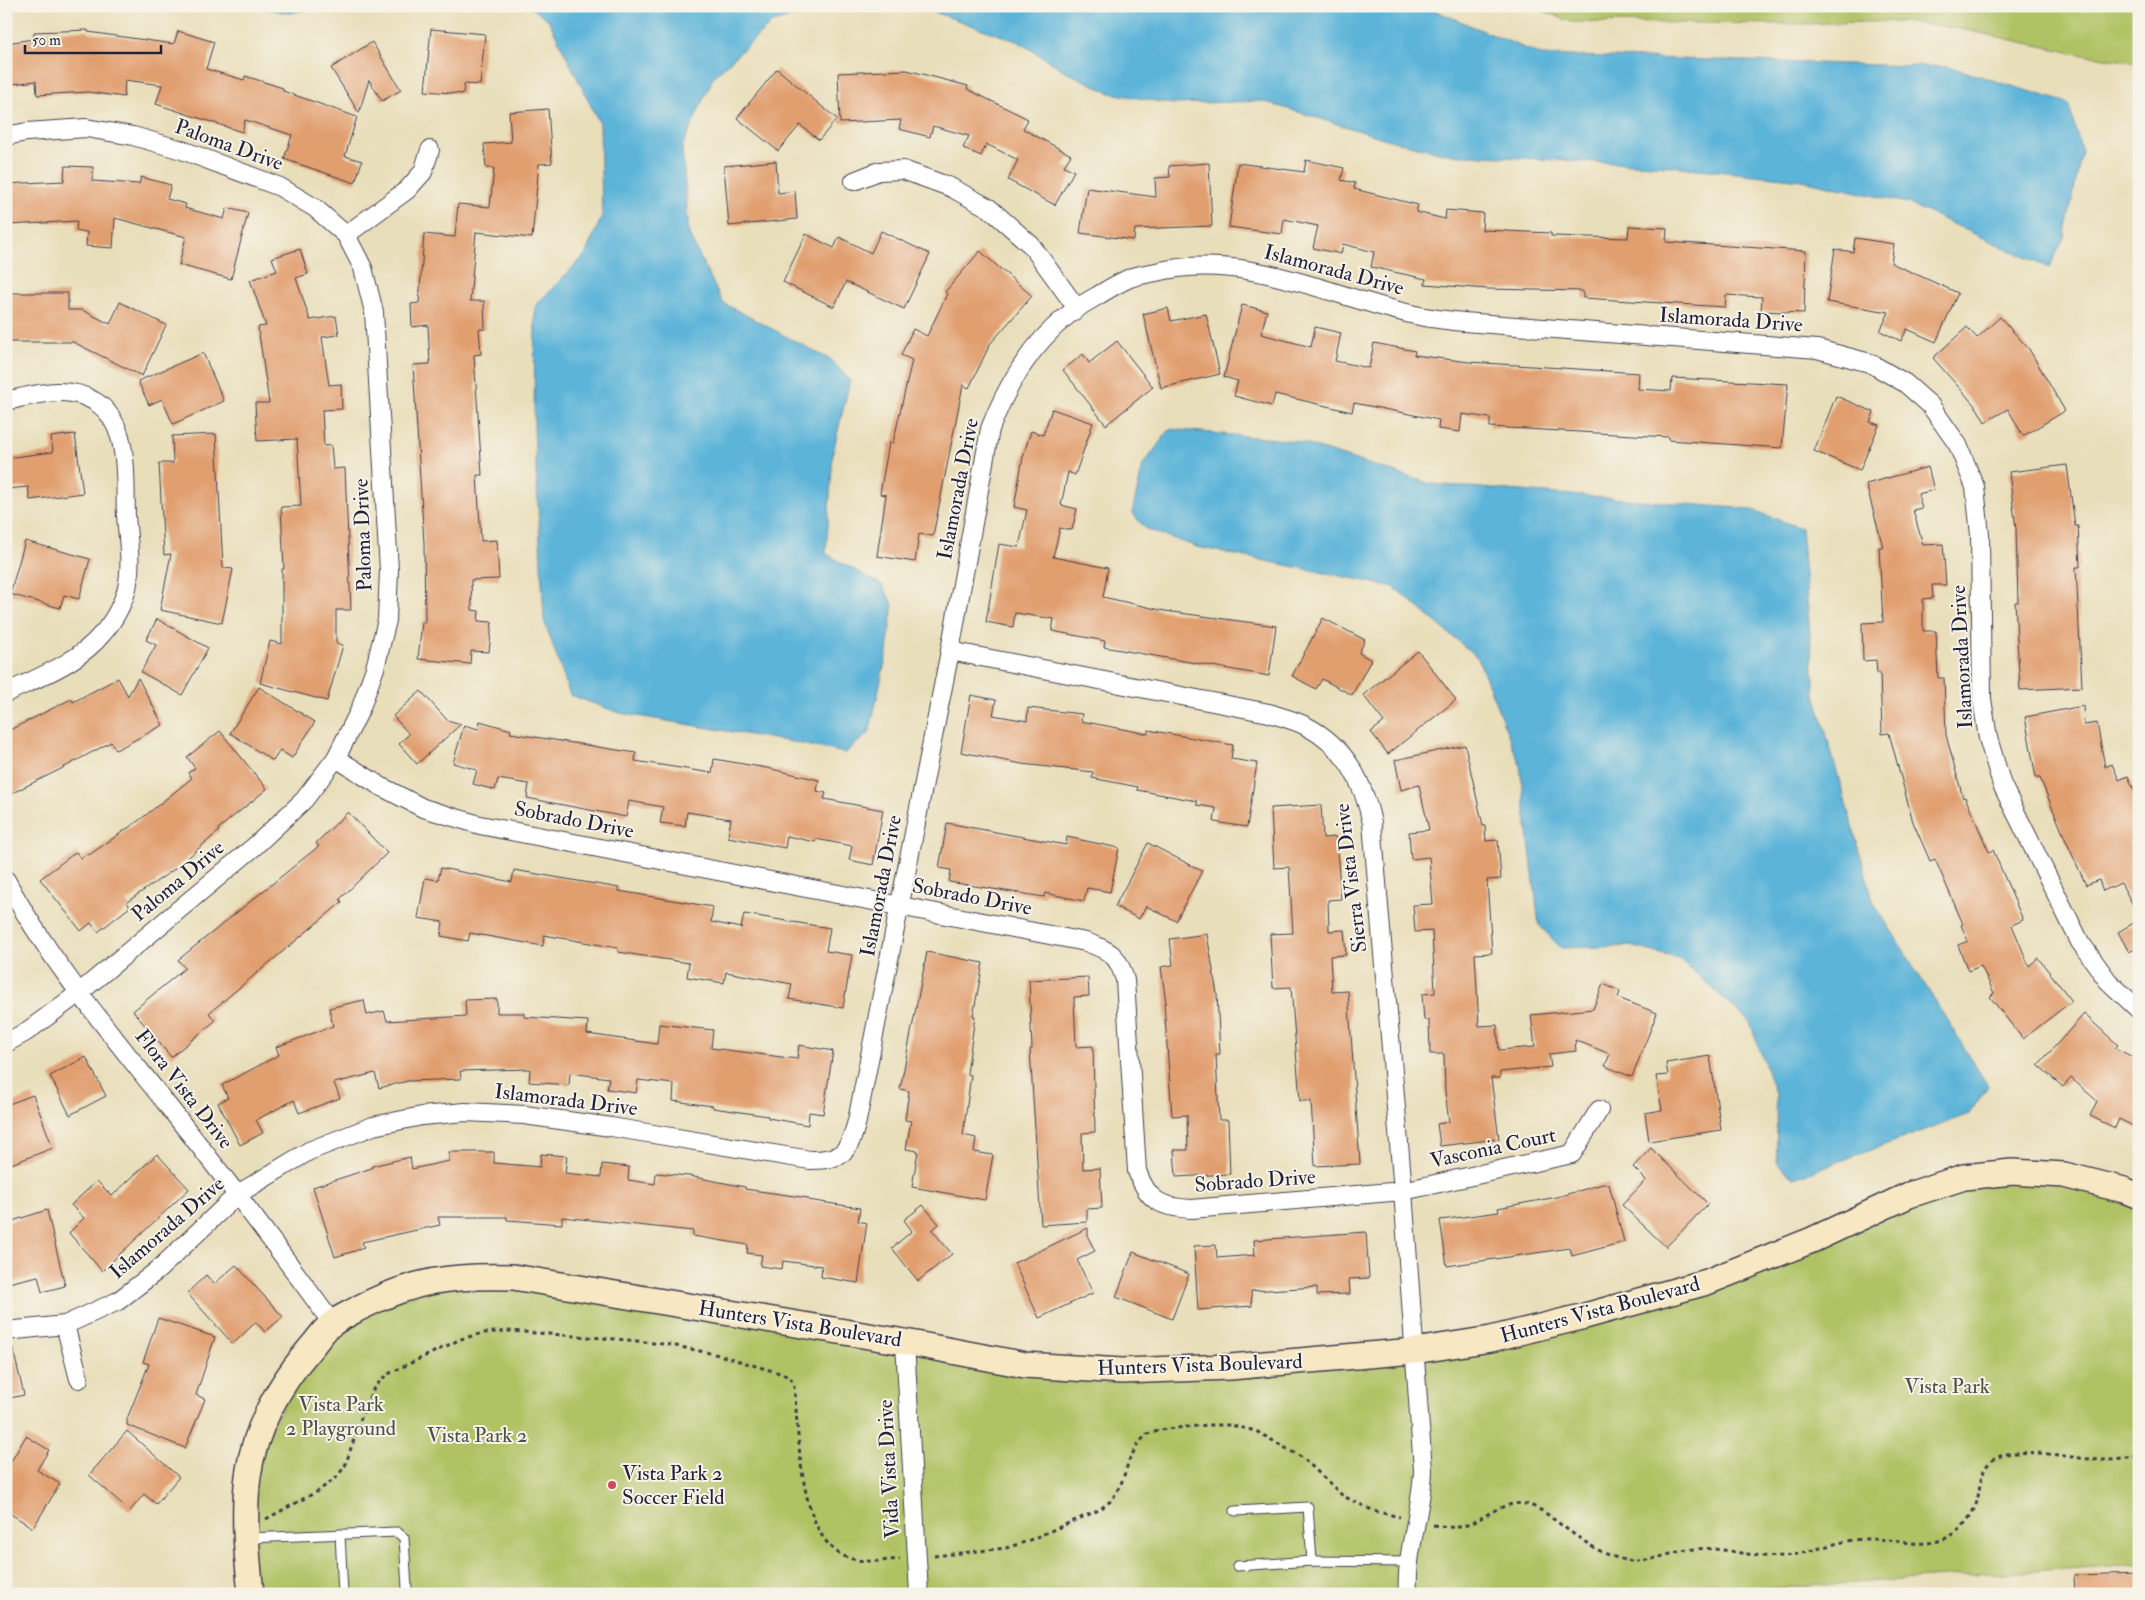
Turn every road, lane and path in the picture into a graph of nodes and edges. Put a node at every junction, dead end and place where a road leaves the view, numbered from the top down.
1 (6, 136) edge
2 (430, 150) dead end
3 (854, 181) dead end
4 (346, 235) junction
5 (1076, 307) junction
6 (6, 401) edge
7 (950, 651) junction
8 (6, 693) edge
9 (336, 758) junction
10 (6, 880) edge
11 (901, 907) junction
12 (79, 994) junction
13 (2139, 1010) edge
14 (6, 1043) edge
15 (1600, 1110) dead end
16 (1403, 1191) junction
17 (238, 1194) junction
18 (2139, 1196) edge
19 (332, 1323) junction
20 (65, 1325) junction
21 (6, 1331) edge
22 (905, 1342) junction
23 (1414, 1351) junction
24 (79, 1379) dead end
25 (2139, 1455) edge
26 (1235, 1510) dead end
27 (1417, 1522) junction
28 (246, 1534) junction
29 (340, 1534) junction
30 (917, 1558) junction
31 (1312, 1562) junction
32 (1408, 1562) junction
33 (1237, 1566) dead end
34 (250, 1594) edge
35 (344, 1594) edge
36 (404, 1594) edge
37 (919, 1594) edge
38 (1408, 1594) edge

1 - 4 street, Paloma Drive
2 - 4 street
3 - 5 street
4 - 9 street, Paloma Drive
5 - 7 street, Islamorada Drive
5 - 13 street, Islamorada Drive
6 - 8 street
7 - 11 street, Islamorada Drive
7 - 16 street, Sierra Vista Drive
9 - 11 street, Sobrado Drive
9 - 12 street, Paloma Drive
10 - 12 street, Flora Vista Drive
11 - 16 street, Sobrado Drive
11 - 17 street, Islamorada Drive
12 - 14 street, Paloma Drive
12 - 17 street, Flora Vista Drive
15 - 16 street, Vasconia Court
16 - 23 street, Sierra Vista Drive
17 - 19 street, Flora Vista Drive
17 - 20 street, Islamorada Drive
18 - 23 street, Hunters Vista Boulevard
19 - 22 street, Hunters Vista Boulevard
19 - 28 street, Hunters Vista Boulevard
20 - 21 street, Islamorada Drive
20 - 24 street
22 - 23 street, Hunters Vista Boulevard
22 - 30 street, Vida Vista Drive
23 - 27 street, Sierra Vista Drive
25 - 27 path
26 - 31 lane
27 - 30 path
27 - 32 street, Sierra Vista Drive
28 - 29 lane
28 - 30 path
28 - 34 street, Hunters Vista Boulevard
29 - 35 lane
29 - 36 lane
30 - 37 street, Vida Vista Drive
31 - 32 lane
31 - 33 lane
32 - 38 street, Sierra Vista Drive

